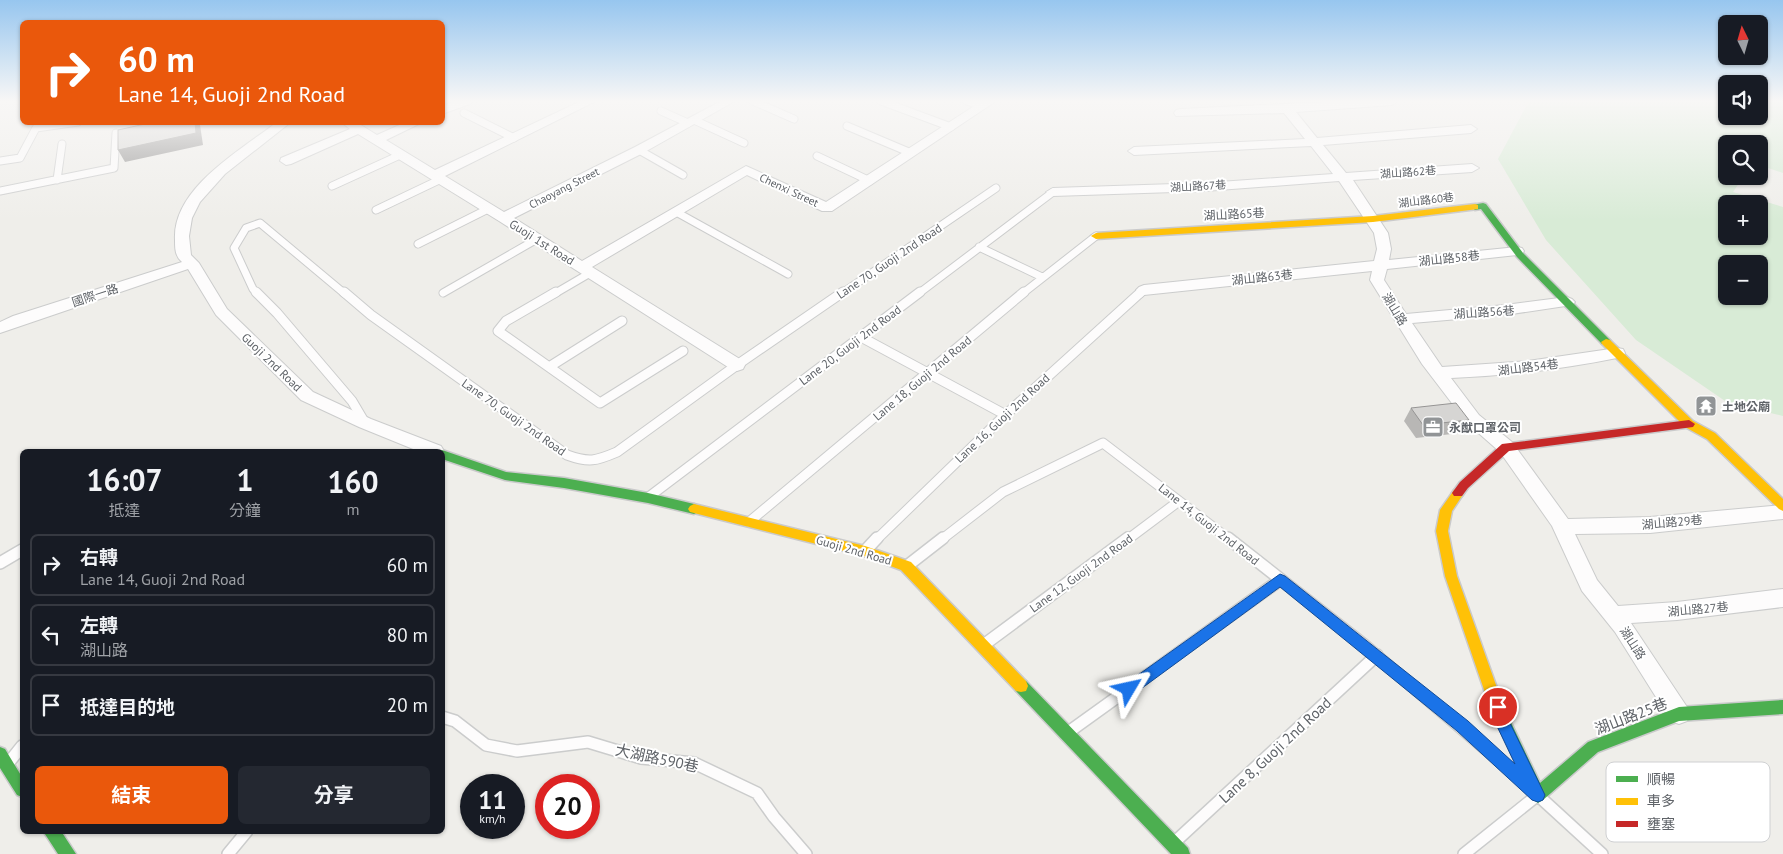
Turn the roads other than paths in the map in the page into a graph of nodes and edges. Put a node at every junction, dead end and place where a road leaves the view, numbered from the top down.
1 (29, 141) edge
2 (116, 141) edge
3 (259, 141) edge
4 (324, 141) edge
5 (377, 141) edge
6 (509, 141) edge
7 (655, 141) edge
8 (739, 141) edge
9 (882, 141) edge
10 (929, 141) edge
11 (1326, 141) edge
12 (1313, 142) junction
13 (744, 143) dead end
14 (62, 144) dead end
15 (639, 150) junction
16 (1134, 151) dead end
17 (911, 153) junction
18 (400, 156) junction
19 (817, 156) dead end
20 (0, 161) edge
21 (286, 161) dead end
22 (1472, 168) dead end
23 (683, 175) dead end
24 (1343, 177) junction
25 (437, 178) junction
26 (57, 180) junction
27 (870, 181) junction
28 (332, 186) dead end
29 (996, 188) dead end
30 (0, 191) edge
31 (1053, 192) joint
32 (488, 208) junction
33 (376, 210) dead end
34 (678, 212) junction
35 (504, 218) junction
36 (1373, 219) junction
37 (1096, 236) joint
38 (537, 239) junction
39 (418, 244) dead end
40 (980, 247) junction
41 (1517, 251) junction
42 (192, 263) junction
43 (1381, 265) junction
44 (586, 270) junction
45 (788, 274) dead end
46 (1042, 277) junction
47 (1144, 290) joint
48 (443, 293) dead end
49 (1567, 302) junction
50 (1401, 319) junction
51 (622, 321) dead end
52 (0, 328) edge
53 (861, 337) junction
54 (683, 351) dead end
55 (1618, 353) junction
56 (737, 365) junction
57 (549, 367) junction
58 (928, 373) junction
59 (1438, 373) junction
60 (1004, 414) junction
61 (365, 424) junction
62 (1689, 424) junction
63 (1506, 447) junction
64 (430, 449) edge
65 (445, 455) edge
66 (648, 498) junction
67 (1179, 500) junction
68 (1783, 506) edge
69 (1783, 512) edge
70 (749, 522) junction
71 (1562, 527) junction
72 (20, 551) edge
73 (865, 551) junction
74 (0, 563) edge
75 (906, 566) junction
76 (1280, 580) junction
77 (1783, 598) edge
78 (1613, 615) junction
79 (983, 646) junction
80 (1377, 655) junction
81 (1783, 707) edge
82 (1679, 714) junction
83 (445, 718) edge
84 (1068, 733) junction
85 (20, 747) edge
86 (3, 760) edge
87 (20, 787) edge
88 (1538, 795) junction
89 (54, 834) edge
90 (245, 834) edge
91 (1173, 844) junction
92 (68, 854) edge
93 (228, 854) edge
94 (806, 854) edge
95 (1182, 854) edge
96 (1464, 854) edge
97 (1602, 854) edge

1 - 20 lane
2 - 26 lane
3 - 42 street
4 - 21 street
5 - 18 street, Guoji 1st Road
6 - 25 street
7 - 15 street, Chaoyang Street
8 - 13 lane
9 - 17 lane
10 - 17 street, Chenxi Street
11 - 12 street
12 - 16 street
12 - 24 street, 湖山路
14 - 26 lane
15 - 23 lane
15 - 35 street, Chaoyang Street
17 - 27 street, Chenxi Street
18 - 25 street, Guoji 1st Road
18 - 28 lane
19 - 27 lane
22 - 24 street, 湖山路62巷
24 - 31 street, 湖山路67巷
24 - 36 street, 湖山路
25 - 32 street, Guoji 1st Road
25 - 33 lane
26 - 30 lane
27 - 34 street, Chenxi Street
29 - 56 lane, Lane 70, Guoji 2nd Road
31 - 40 lane, Lane 20, Guoji 2nd Road
32 - 35 street, Guoji 1st Road
32 - 39 lane
34 - 44 street, Chenxi Street
34 - 45 lane
35 - 38 street, Guoji 1st Road
36 - 37 street, 湖山路65巷
36 - 41 street, 湖山路60巷
36 - 43 street, 湖山路
37 - 46 lane, Lane 18, Guoji 2nd Road
38 - 44 street, Guoji 1st Road
38 - 48 lane
40 - 46 lane
40 - 53 lane, Lane 20, Guoji 2nd Road
41 - 43 street, 湖山路58巷
41 - 49 street
42 - 52 street, 國際一路
42 - 61 street, Guoji 2nd Road
43 - 47 street, 湖山路63巷
43 - 50 street, 湖山路
44 - 56 street, Guoji 1st Road
44 - 57 lane
46 - 58 lane, Lane 18, Guoji 2nd Road
47 - 60 lane, Lane 16, Guoji 2nd Road
49 - 50 street, 湖山路56巷
49 - 55 street
50 - 59 street, 湖山路
51 - 57 lane
53 - 58 lane
53 - 66 lane, Lane 20, Guoji 2nd Road
54 - 57 lane
55 - 59 street, 湖山路54巷
55 - 62 street
56 - 61 lane, Lane 70, Guoji 2nd Road
58 - 60 lane
58 - 70 lane, Lane 18, Guoji 2nd Road
59 - 63 street, 湖山路
60 - 73 lane, Lane 16, Guoji 2nd Road
61 - 64 street, Guoji 2nd Road
62 - 63 street
62 - 68 street
63 - 71 street, 湖山路
63 - 88 street
65 - 66 street, Guoji 2nd Road
66 - 70 street, Guoji 2nd Road
67 - 75 lane, Lane 14, Guoji 2nd Road
67 - 76 lane, Lane 14, Guoji 2nd Road
67 - 79 lane, Lane 12, Guoji 2nd Road
69 - 71 street, 湖山路29巷
70 - 73 street, Guoji 2nd Road
71 - 78 street, 湖山路
72 - 74 lane
73 - 75 street, Guoji 2nd Road
75 - 79 street, Guoji 2nd Road
76 - 80 lane, Lane 14, Guoji 2nd Road
76 - 84 lane
77 - 78 street, 湖山路27巷
78 - 82 street, 湖山路
79 - 84 street, Guoji 2nd Road
80 - 88 lane, Lane 14, Guoji 2nd Road
80 - 91 lane, Lane 8, Guoji 2nd Road
81 - 82 street, 湖山路25巷
82 - 88 street, 湖山路25巷
83 - 94 lane, 大湖路590巷
84 - 91 street, Guoji 2nd Road
85 - 86 lane
86 - 87 street
88 - 96 lane
88 - 97 lane, Lane 14, Guoji 2nd Road
89 - 92 street
90 - 93 lane
91 - 95 street, Guoji 2nd Road

